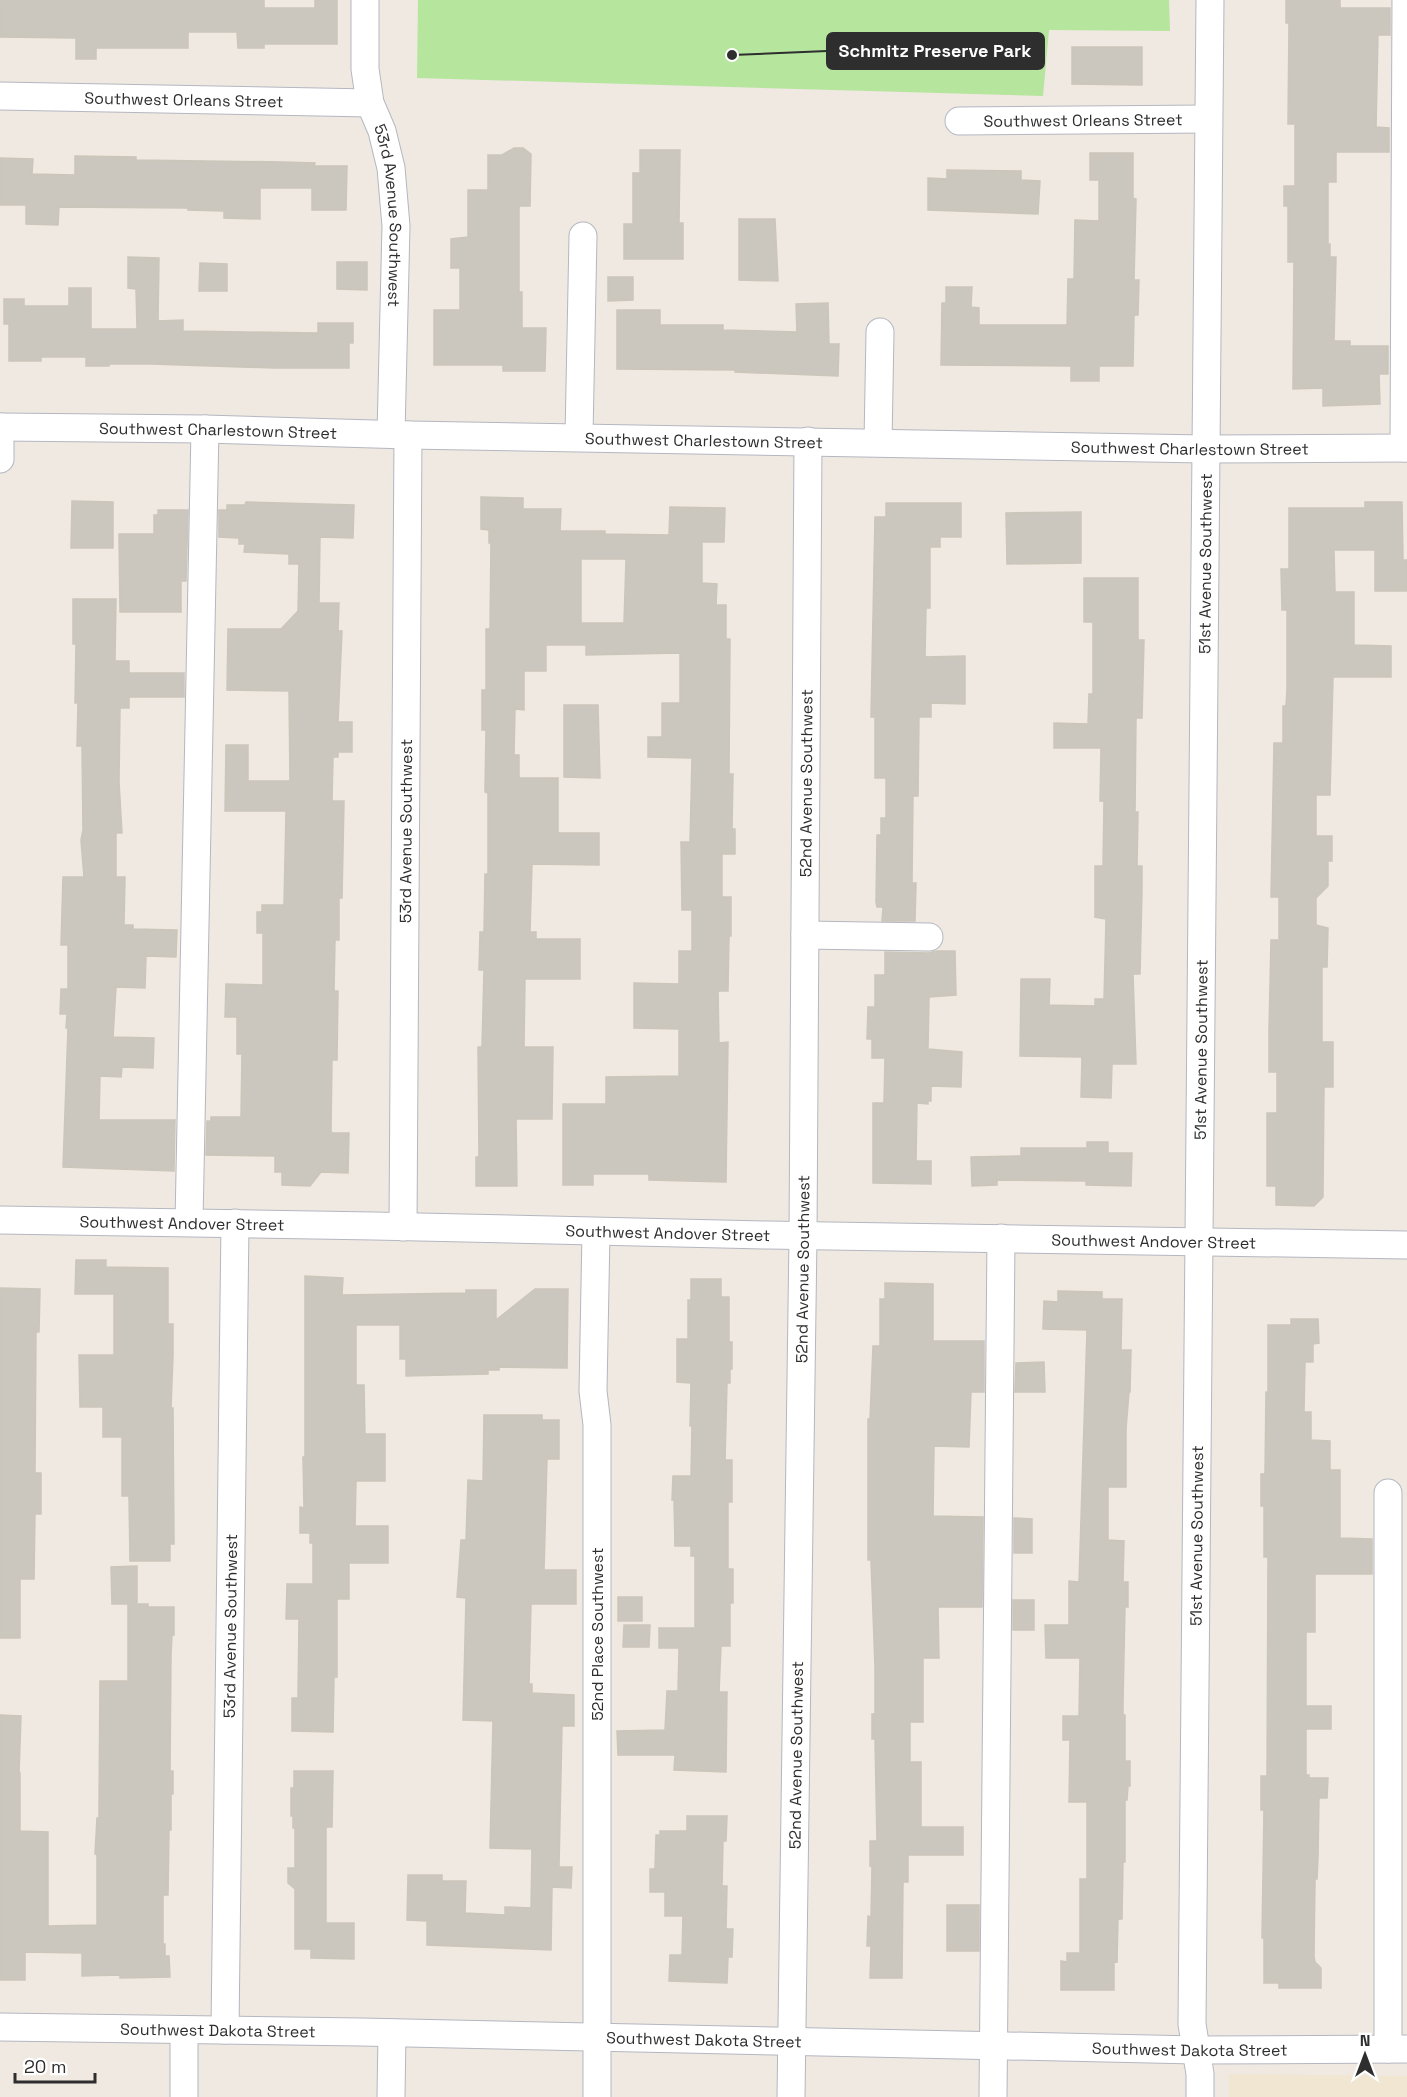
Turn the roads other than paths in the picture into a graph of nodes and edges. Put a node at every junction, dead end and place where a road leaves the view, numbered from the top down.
1 (366, 0) edge
2 (1210, 0) edge
3 (1406, 0) edge
4 (0, 96) edge
5 (370, 104) junction
6 (1208, 119) junction
7 (959, 121) dead end
8 (583, 236) dead end
9 (880, 332) dead end
10 (0, 427) edge
11 (205, 429) junction
12 (400, 434) junction
13 (579, 436) junction
14 (807, 441) junction
15 (878, 442) junction
16 (1406, 448) edge
17 (1205, 449) junction
18 (0, 459) edge
19 (805, 935) junction
20 (929, 937) dead end
21 (0, 1220) edge
22 (189, 1222) junction
23 (235, 1223) junction
24 (403, 1227) junction
25 (596, 1232) junction
26 (803, 1236) junction
27 (1001, 1238) junction
28 (1199, 1241) junction
29 (1407, 1245) edge
30 (1388, 1493) dead end
31 (0, 2027) edge
32 (184, 2030) junction
33 (225, 2030) junction
34 (392, 2033) junction
35 (597, 2037) junction
36 (791, 2041) junction
37 (993, 2044) junction
38 (1397, 2049) edge
39 (1196, 2050) junction
40 (184, 2097) edge
41 (391, 2097) edge
42 (597, 2097) edge
43 (791, 2097) edge
44 (993, 2097) edge
45 (1200, 2097) edge

1 - 5 street, 53rd Avenue Southwest
2 - 6 street, 51st Avenue Southwest
3 - 16 street
4 - 5 street, Southwest Orleans Street
5 - 12 street, 53rd Avenue Southwest
6 - 7 street, Southwest Orleans Street
6 - 17 street, 51st Avenue Southwest
8 - 13 street
9 - 15 street
10 - 11 street, Southwest Charlestown Street
10 - 18 street
11 - 12 street, Southwest Charlestown Street
11 - 22 street
12 - 13 street, Southwest Charlestown Street
12 - 24 street, 53rd Avenue Southwest
13 - 14 street, Southwest Charlestown Street
14 - 15 street, Southwest Charlestown Street
14 - 19 street, 52nd Avenue Southwest
15 - 17 street, Southwest Charlestown Street
16 - 17 street, Southwest Charlestown Street
17 - 28 street, 51st Avenue Southwest
19 - 20 street
19 - 26 street, 52nd Avenue Southwest
21 - 22 street, Southwest Andover Street
22 - 23 street, Southwest Andover Street
23 - 24 street, Southwest Andover Street
23 - 33 street, 53rd Avenue Southwest
24 - 25 street, Southwest Andover Street
25 - 26 street, Southwest Andover Street
25 - 35 street, 52nd Place Southwest
26 - 27 street, Southwest Andover Street
26 - 36 street, 52nd Avenue Southwest
27 - 28 street, Southwest Andover Street
27 - 37 street
28 - 29 street, Southwest Andover Street
28 - 39 street, 51st Avenue Southwest
30 - 38 street
31 - 32 street, Southwest Dakota Street
32 - 33 street, Southwest Dakota Street
32 - 40 street
33 - 34 street, Southwest Dakota Street
34 - 35 street, Southwest Dakota Street
34 - 41 street
35 - 36 street, Southwest Dakota Street
35 - 42 street, 52nd Place Southwest
36 - 37 street, Southwest Dakota Street
36 - 43 street, 52nd Avenue Southwest
37 - 39 street, Southwest Dakota Street
37 - 44 street
38 - 39 street, Southwest Dakota Street
39 - 45 street, 51st Avenue Southwest

